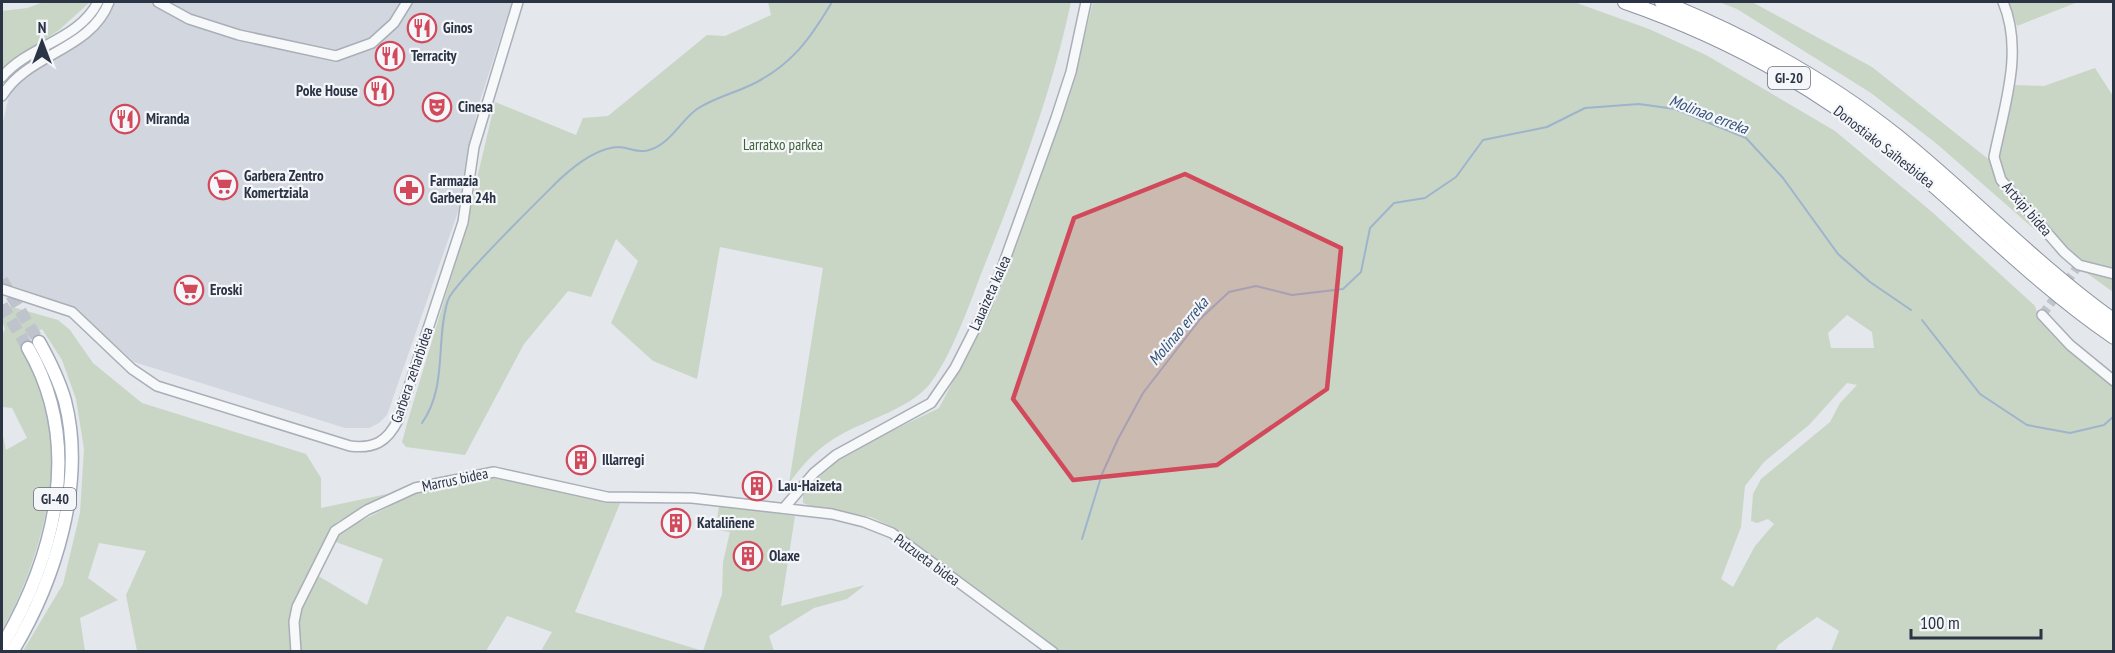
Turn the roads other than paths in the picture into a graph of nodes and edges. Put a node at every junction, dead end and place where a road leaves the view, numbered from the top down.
1 (98, 2) edge
2 (109, 2) edge
3 (158, 2) edge
4 (407, 2) edge
5 (518, 2) edge
6 (1086, 2) edge
7 (1625, 2) edge
8 (1662, 2) edge
9 (2003, 2) edge
10 (2, 77) edge
11 (2, 96) edge
12 (2114, 274) edge
13 (2, 289) edge
14 (2042, 315) dead end
15 (2114, 321) edge
16 (2114, 337) edge
17 (2114, 381) edge
18 (796, 493) junction
19 (784, 508) junction
20 (810, 511) junction
21 (2, 646) edge
22 (12, 651) edge
23 (296, 651) edge
24 (1053, 651) edge

1 - 10 street
2 - 11 street
3 - 4 street
5 - 13 street, Garbera zeharbidea
6 - 18 street, Lauaizeta kalea
7 - 16 highway, Donostiako Saihesbidea / GI-20
8 - 15 highway, Donostiako Saihesbidea / GI-20
9 - 12 street, Artxipi bidea
14 - 17 street
18 - 19 street, Lauaizeta kalea
18 - 20 street
19 - 20 street, Putzueta bidea
19 - 23 street, Marrus bidea
20 - 24 street, Putzueta bidea
21 - 22 main road, GI-40

